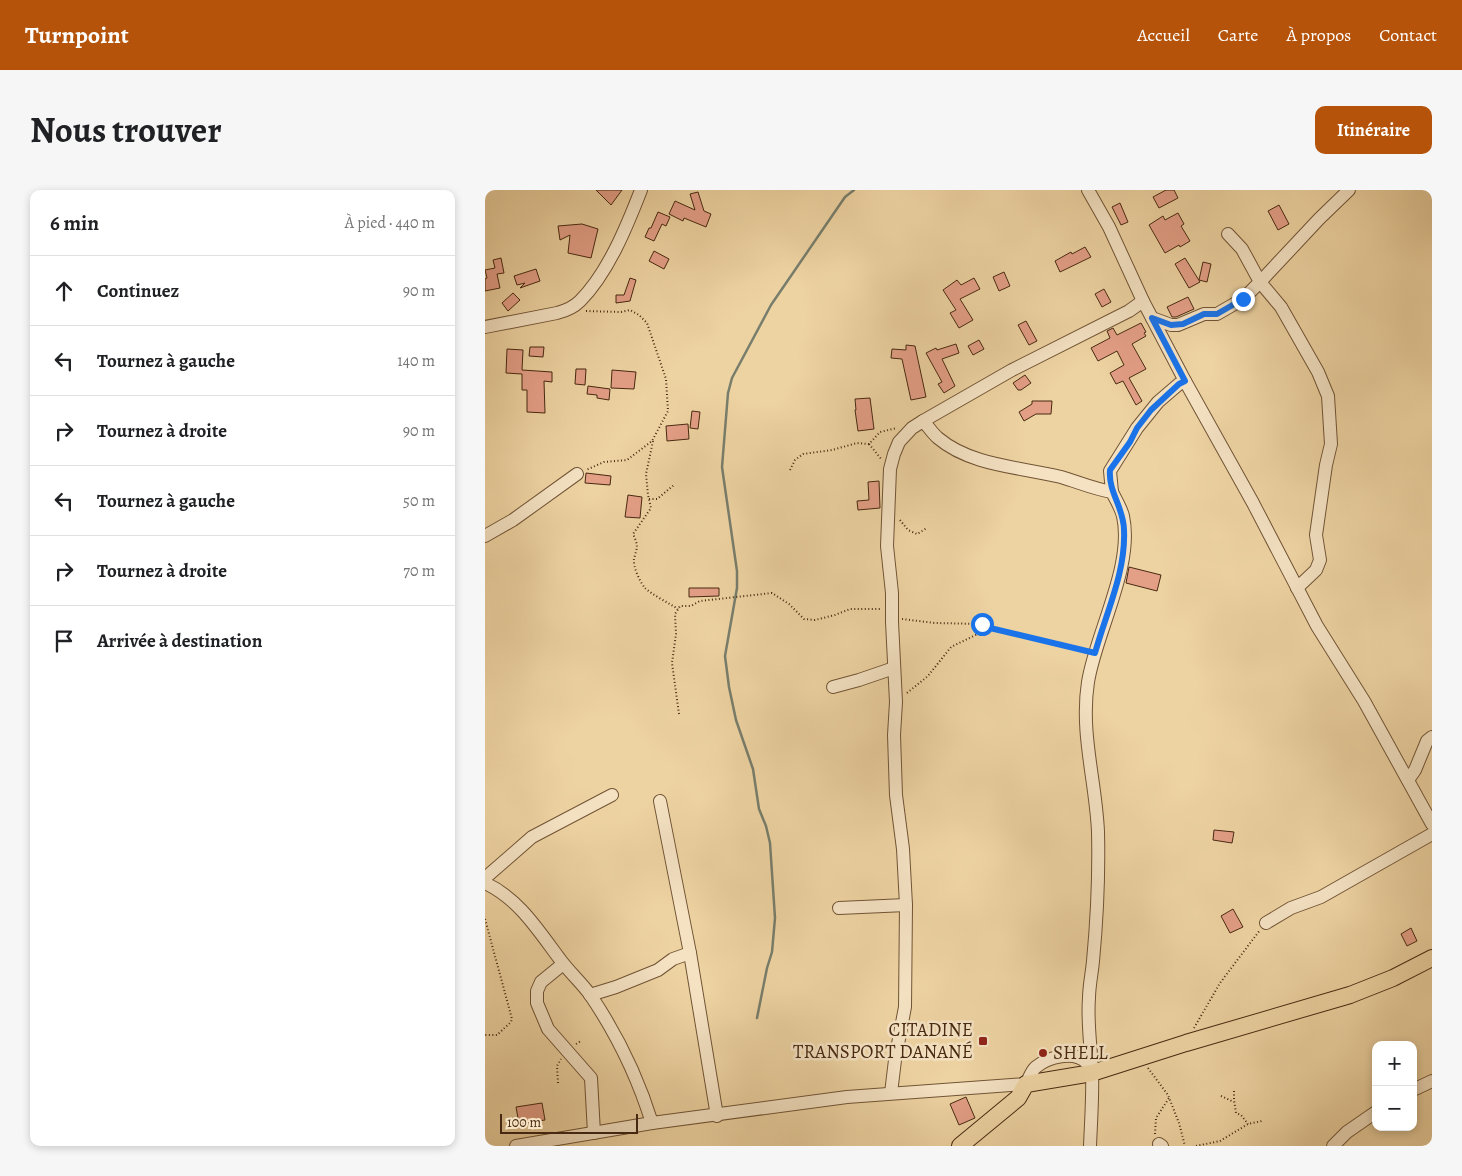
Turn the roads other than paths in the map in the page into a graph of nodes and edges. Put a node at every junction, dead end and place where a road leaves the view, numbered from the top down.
1 (641, 190) edge
2 (1088, 190) edge
3 (1349, 190) edge
4 (1228, 234) dead end
5 (1260, 282) junction
6 (1143, 301) junction
7 (1152, 318) junction
8 (485, 327) edge
9 (1185, 381) junction
10 (917, 424) junction
11 (577, 474) road end
12 (1112, 492) junction
13 (485, 536) edge
14 (1297, 588) junction
15 (894, 668) junction
16 (833, 687) dead end
17 (1432, 738) edge
18 (1408, 780) junction
19 (612, 795) dead end
20 (660, 801) dead end
21 (1432, 824) edge
22 (1432, 834) edge
23 (485, 878) edge
24 (485, 882) edge
25 (906, 905) junction
26 (839, 908) dead end
27 (1266, 923) road end
28 (690, 953) junction
29 (1432, 958) edge
30 (563, 964) junction
31 (590, 995) junction
32 (1092, 1073) junction
33 (1432, 1082) edge
34 (1026, 1084) junction
35 (1417, 1088) edge
36 (891, 1093) junction
37 (1372, 1115) edge
38 (717, 1116) junction
39 (652, 1123) junction
40 (594, 1133) junction
41 (516, 1146) edge
42 (960, 1146) edge
43 (1090, 1146) edge
44 (1333, 1146) edge

1 - 8 street
2 - 6 street
3 - 5 street
4 - 5 street
5 - 7 street
5 - 14 street
6 - 7 street
6 - 10 street
7 - 9 street
9 - 12 street
9 - 14 street
10 - 12 street
10 - 15 street
11 - 13 street
12 - 32 street
14 - 18 street
15 - 16 street
15 - 25 street
17 - 18 street
18 - 21 street
19 - 23 street
20 - 28 street
22 - 27 street
24 - 30 street
25 - 26 street
25 - 36 street
28 - 31 street
28 - 38 street
29 - 32 main road
30 - 31 street
30 - 40 street
31 - 39 street
32 - 34 main road
32 - 43 street
33 - 35 street
34 - 36 street
34 - 42 main road
36 - 38 street
37 - 44 street
38 - 39 street
39 - 40 street
40 - 41 street

